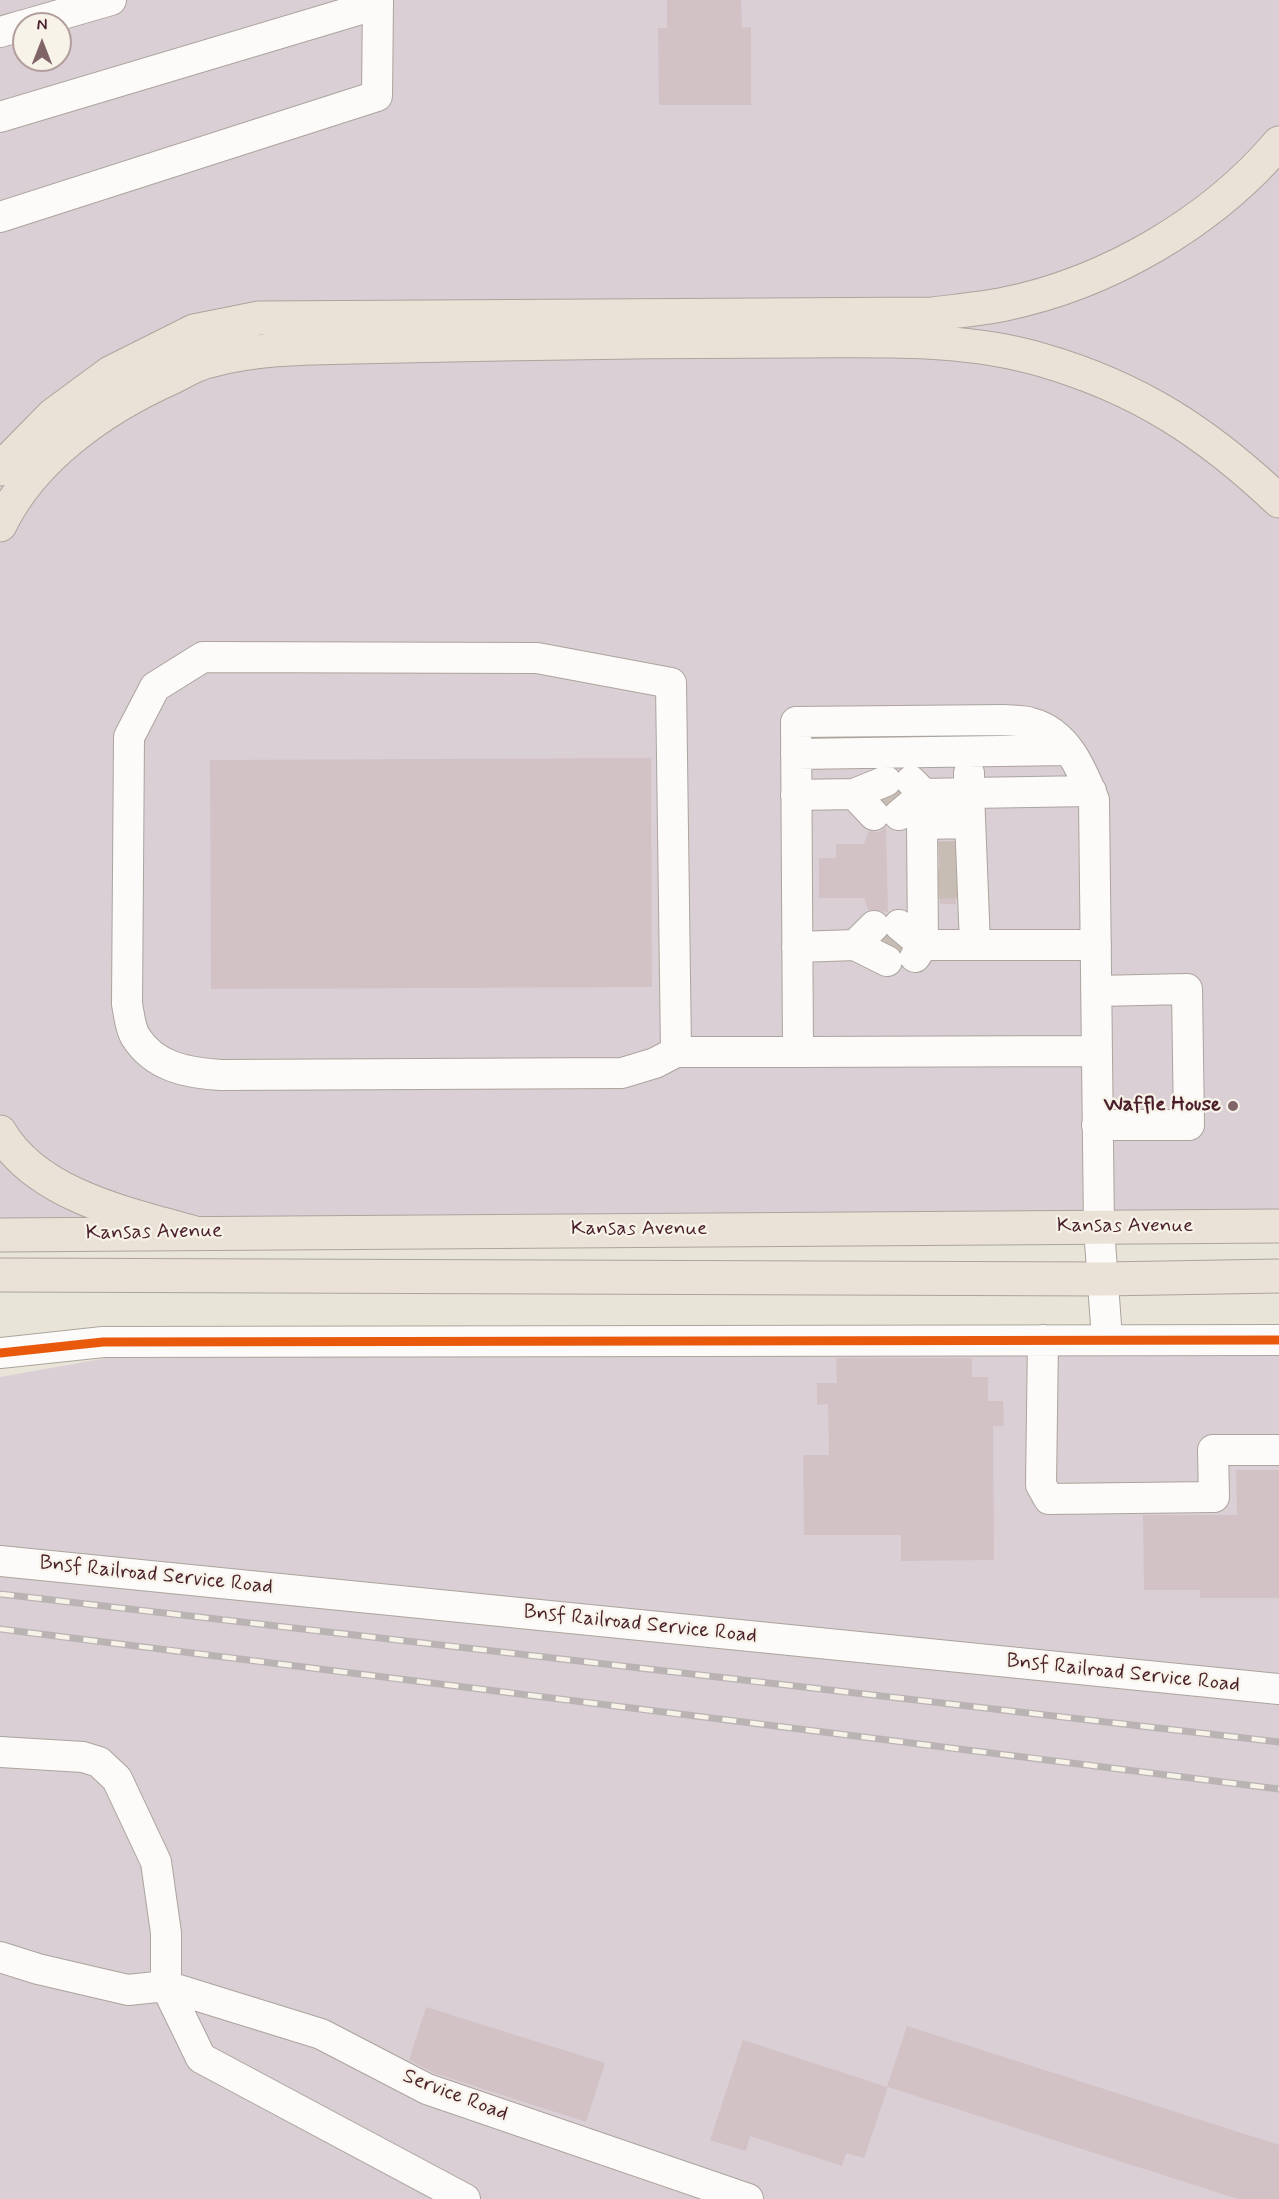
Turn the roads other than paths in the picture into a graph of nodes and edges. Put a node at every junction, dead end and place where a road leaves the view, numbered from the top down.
1 (111, 0) edge
2 (378, 2) edge
3 (70, 12) edge
4 (0, 117) edge
5 (1279, 143) edge
6 (0, 217) edge
7 (0, 469) edge
8 (1279, 501) edge
9 (0, 525) edge
10 (1068, 750) junction
11 (968, 752) junction
12 (796, 754) junction
13 (1091, 791) junction
14 (969, 793) junction
15 (796, 795) junction
16 (970, 823) junction
17 (948, 870) junction
18 (892, 944) junction
19 (975, 945) junction
20 (1096, 945) junction
21 (797, 947) junction
22 (1096, 991) junction
23 (1096, 1051) junction
24 (676, 1052) junction
25 (798, 1052) junction
26 (1097, 1125) junction
27 (0, 1132) edge
28 (1279, 1226) edge
29 (1099, 1228) junction
30 (192, 1232) junction
31 (0, 1235) edge
32 (0, 1275) edge
33 (1279, 1276) edge
34 (1104, 1279) junction
35 (1107, 1339) junction
36 (1043, 1340) junction
37 (1279, 1340) edge
38 (0, 1353) edge
39 (1279, 1450) edge
40 (0, 1561) edge
41 (1279, 1689) edge
42 (0, 1752) edge
43 (0, 1957) edge
44 (166, 1986) junction
45 (465, 2199) edge
46 (748, 2199) edge

1 - 3 street
2 - 4 street
2 - 6 street
5 - 7 main road
8 - 9 main road
10 - 11 street
10 - 12 street
10 - 13 street
11 - 12 street
11 - 14 street
12 - 15 street
13 - 14 street
13 - 20 street
14 - 15 street
14 - 16 street
15 - 21 street
16 - 17 street
16 - 17 street
17 - 18 street
17 - 19 street
18 - 19 street
18 - 21 street
19 - 20 street
20 - 22 street
21 - 25 street
22 - 23 street
22 - 26 street
23 - 25 street
23 - 26 street
24 - 24 street
24 - 25 street
26 - 29 street
27 - 30 main road
28 - 29 main road, Kansas Avenue
29 - 30 main road, Kansas Avenue
29 - 34 street
30 - 31 main road, Kansas Avenue
32 - 34 main road, Kansas Avenue
33 - 34 main road, Kansas Avenue
34 - 35 street
35 - 36 street
35 - 37 street
36 - 38 street
36 - 39 street
40 - 41 street, Bnsf Railroad Service Road
42 - 44 street
43 - 44 street
44 - 45 street
44 - 46 street, Service Road

